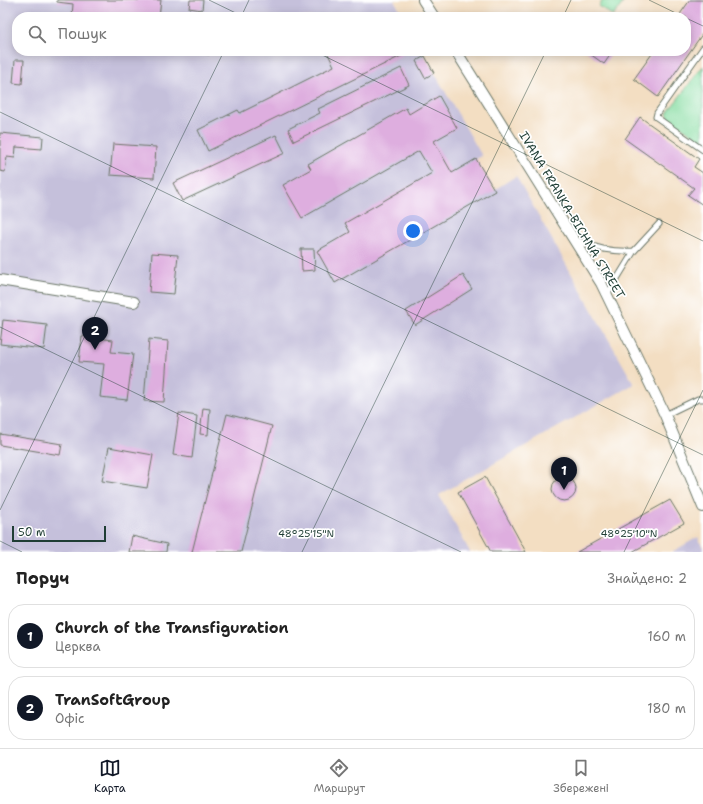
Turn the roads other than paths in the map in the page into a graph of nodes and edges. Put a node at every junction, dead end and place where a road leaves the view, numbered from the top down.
1 (423, 0) edge
2 (431, 12) edge
3 (703, 48) edge
4 (459, 56) edge
5 (703, 150) edge
6 (659, 224) dead end
7 (572, 238) junction
8 (634, 251) junction
9 (0, 280) edge
10 (607, 295) junction
11 (134, 302) dead end
12 (703, 399) edge
13 (665, 415) junction
14 (703, 507) edge

1 - 2 street
3 - 5 lane
4 - 7 street, IVANA FRANKA-BICHNA STREET
6 - 8 lane
7 - 8 lane
7 - 10 street, IVANA FRANKA-BICHNA STREET
8 - 10 lane
9 - 11 street
10 - 13 street, IVANA FRANKA-BICHNA STREET
12 - 13 lane
13 - 14 street, IVANA FRANKA-BICHNA STREET

